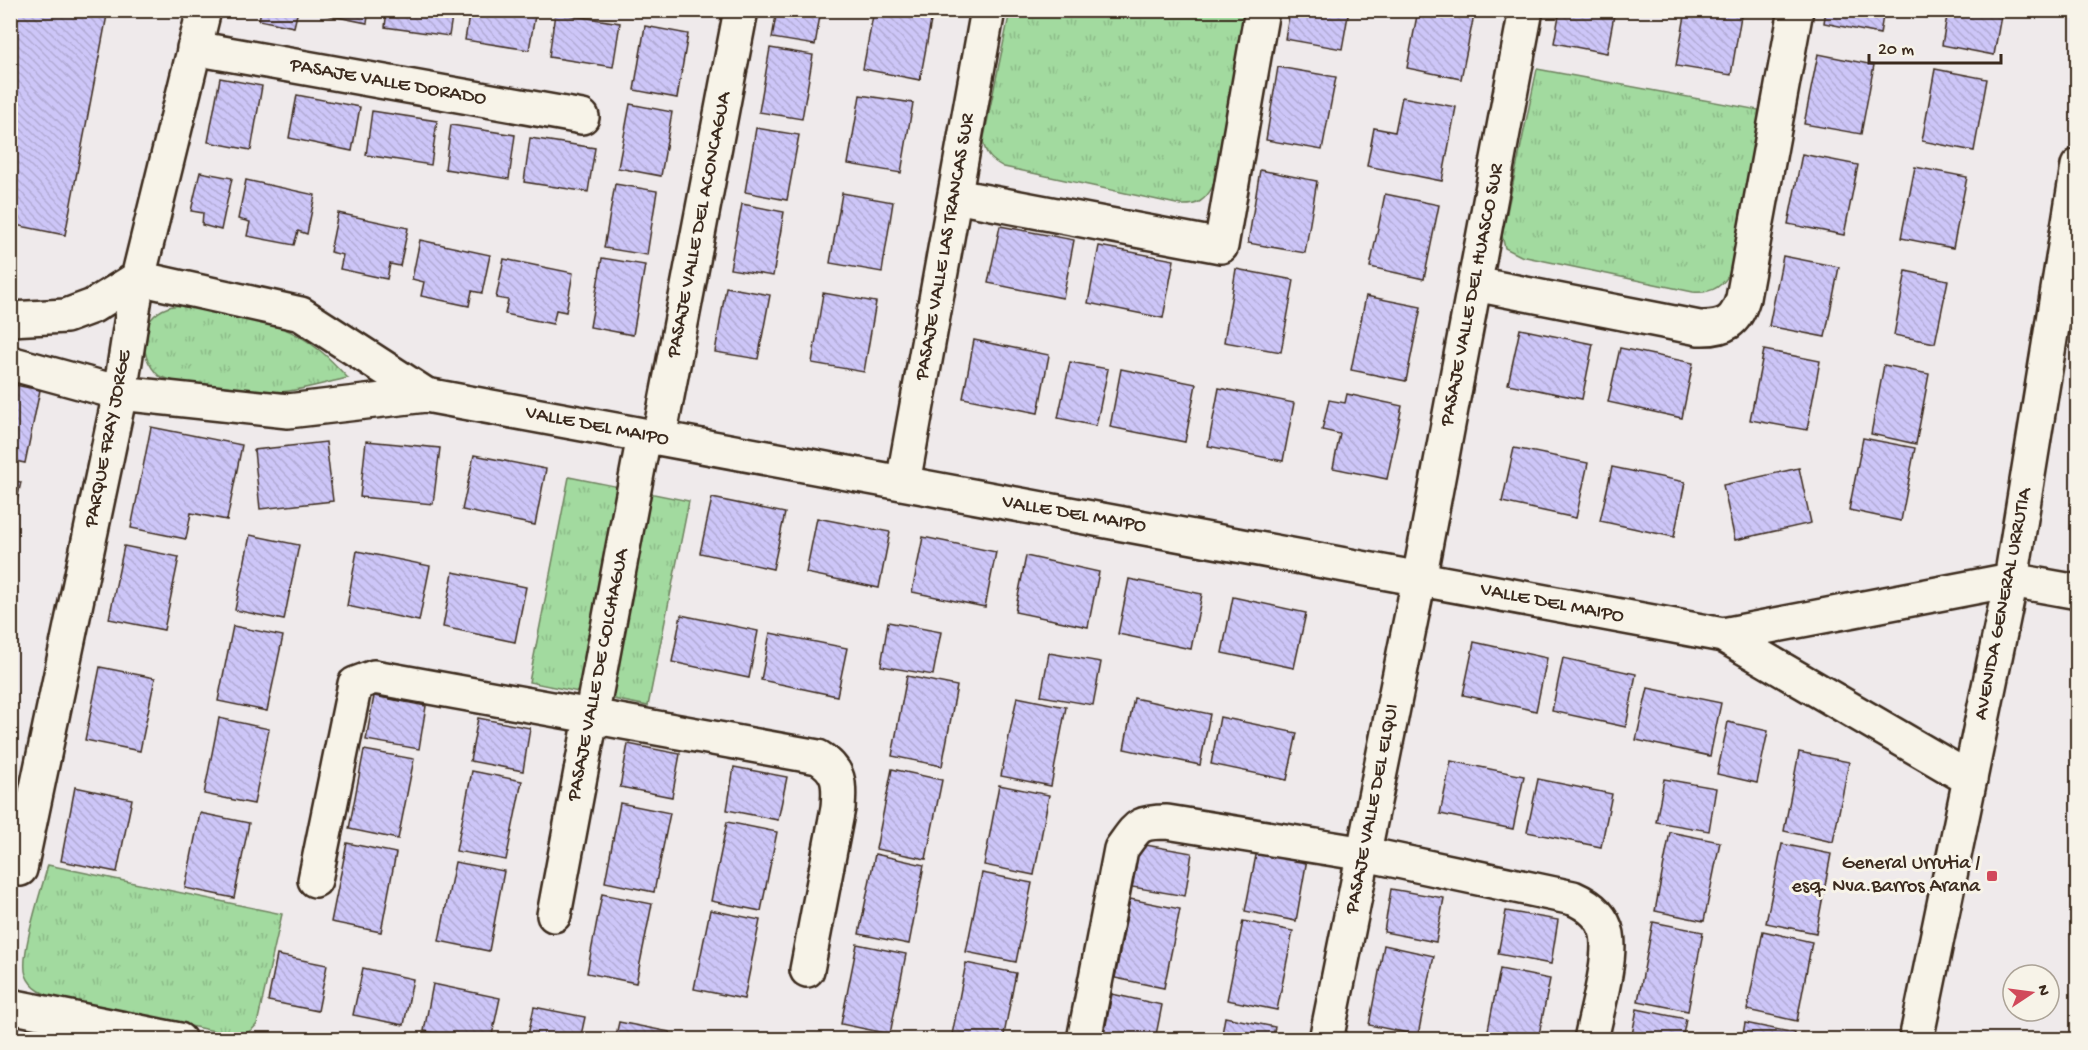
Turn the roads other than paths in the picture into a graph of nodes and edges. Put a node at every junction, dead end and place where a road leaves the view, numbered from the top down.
1 (204, 10) edge
2 (741, 10) edge
3 (988, 10) edge
4 (1262, 10) edge
5 (1526, 10) edge
6 (1796, 10) edge
7 (194, 48) junction
8 (582, 117) dead end
9 (2076, 182) edge
10 (955, 196) junction
11 (138, 278) junction
12 (1475, 284) junction
13 (10, 319) edge
14 (10, 363) edge
15 (120, 393) junction
16 (426, 395) junction
17 (651, 437) junction
18 (903, 483) junction
19 (1419, 579) junction
20 (2011, 580) junction
21 (2078, 592) edge
22 (1723, 636) junction
23 (591, 717) junction
24 (1970, 779) junction
25 (1365, 854) junction
26 (20, 868) dead end
27 (315, 880) dead end
28 (554, 915) dead end
29 (807, 970) dead end
30 (10, 1006) edge
31 (179, 1040) edge
32 (1084, 1040) edge
33 (1326, 1040) edge
34 (1591, 1040) edge
35 (1916, 1040) edge

1 - 7 street, PARQUE FRAY JORGE
2 - 17 street, PASAJE VALLE DEL ACONCAGUA
3 - 10 street, PASAJE VALLE LAS TRANCAS SUR
4 - 10 street
5 - 12 street, PASAJE VALLE DEL HUASCO SUR
6 - 12 street
7 - 8 street, PASAJE VALLE DORADO
7 - 11 street, PARQUE FRAY JORGE
9 - 20 street, AVENIDA GENERAL URRUTIA
10 - 18 street, PASAJE VALLE LAS TRANCAS SUR
11 - 13 street
11 - 15 street, PARQUE FRAY JORGE
11 - 16 street, VALLE DEL MAIPO
12 - 19 street, PASAJE VALLE DEL HUASCO SUR
14 - 15 street, VALLE DEL MAIPO
15 - 16 street, VALLE DEL MAIPO
15 - 26 street, PARQUE FRAY JORGE
16 - 17 street, VALLE DEL MAIPO
17 - 18 street, VALLE DEL MAIPO
17 - 23 street, PASAJE VALLE DE COLCHAGUA
18 - 19 street, VALLE DEL MAIPO
19 - 22 street, VALLE DEL MAIPO
19 - 25 street, PASAJE VALLE DEL ELQUI
20 - 21 street
20 - 22 street, VALLE DEL MAIPO
20 - 24 street, AVENIDA GENERAL URRUTIA
22 - 24 street, VALLE DEL MAIPO
23 - 27 street
23 - 28 street, PASAJE VALLE DE COLCHAGUA
23 - 29 street
24 - 35 street, AVENIDA GENERAL URRUTIA
25 - 32 street
25 - 33 street, PASAJE VALLE DEL ELQUI
25 - 34 street
30 - 31 street

